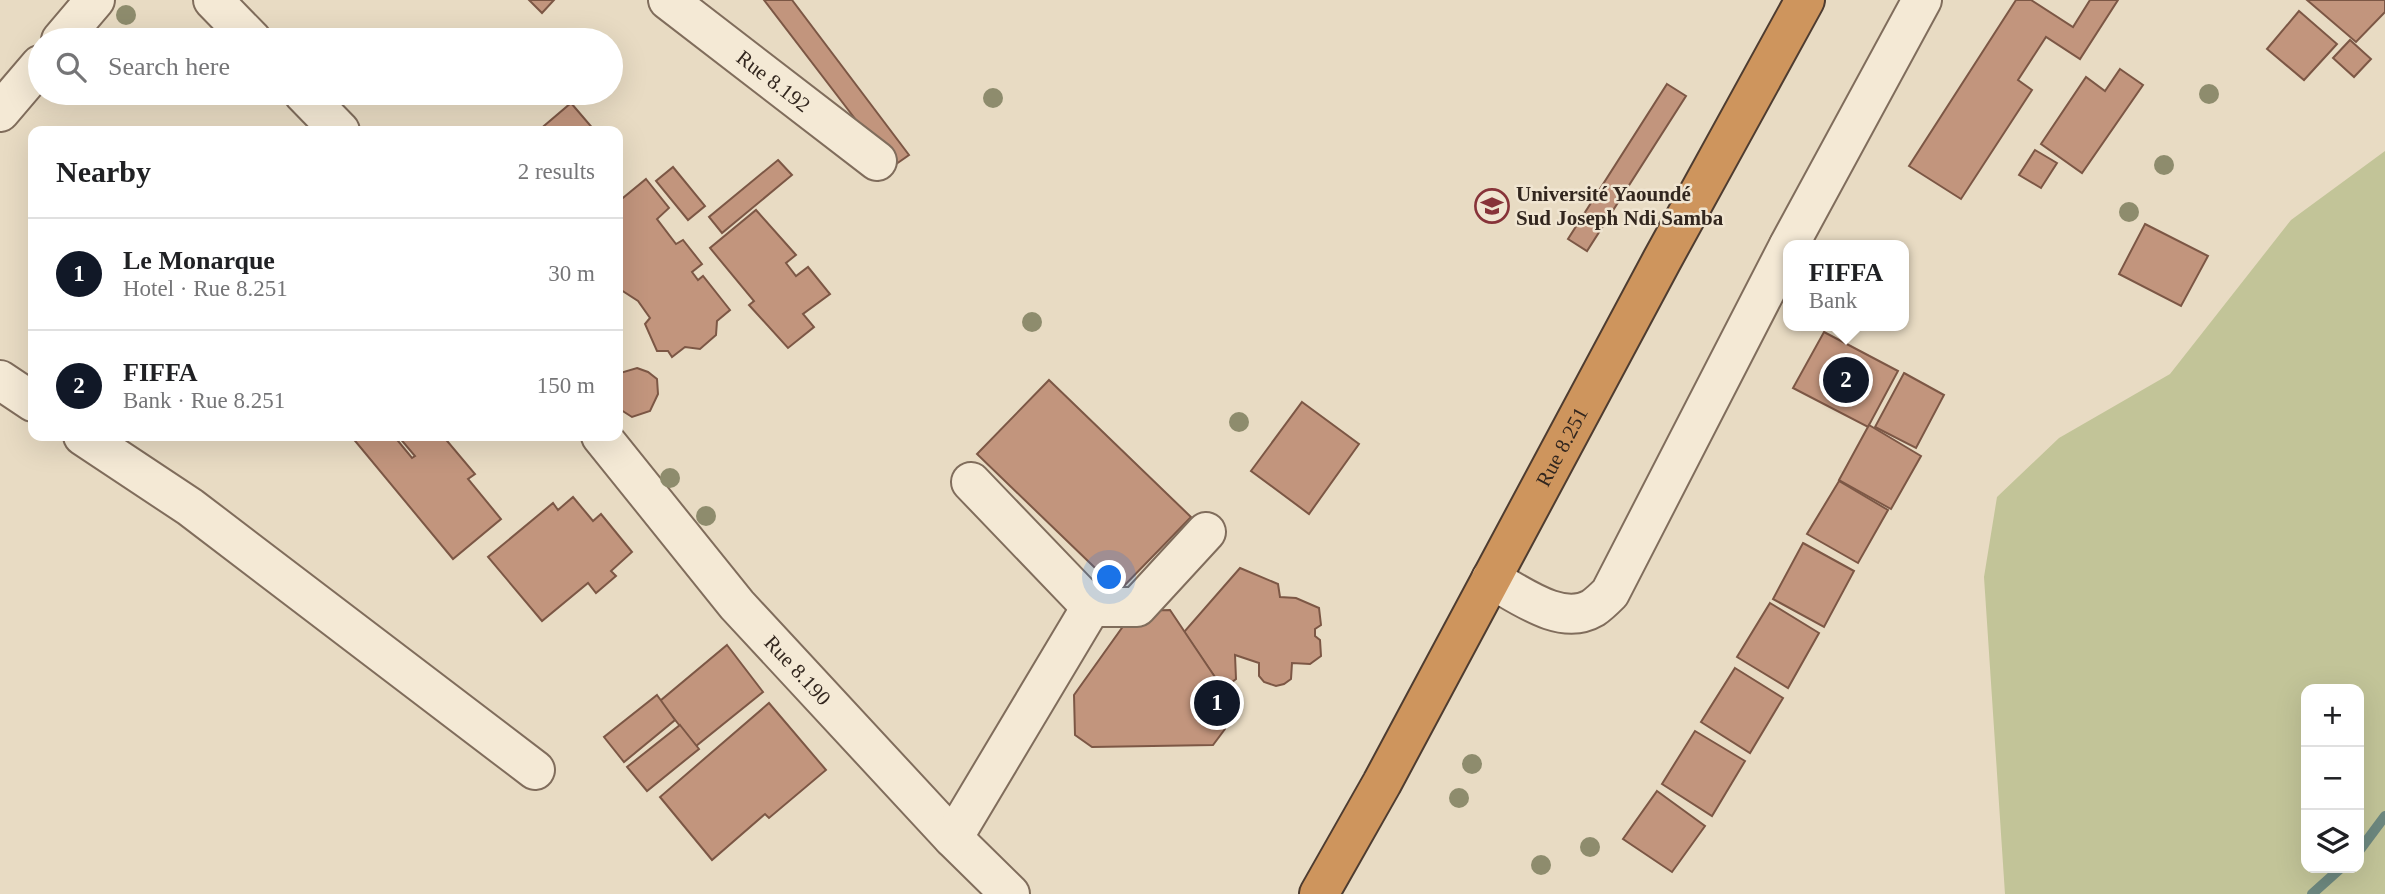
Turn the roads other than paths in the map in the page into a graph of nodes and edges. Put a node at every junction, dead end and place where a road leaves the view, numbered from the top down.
1 (94, 0) edge
2 (213, 0) edge
3 (668, 0) edge
4 (1805, 0) edge
5 (1922, 0) edge
6 (71, 28) edge
7 (240, 28) edge
8 (28, 79) edge
9 (315, 105) edge
10 (0, 112) edge
11 (335, 126) edge
12 (877, 161) dead end
13 (1792, 240) edge
14 (1783, 258) edge
15 (0, 380) edge
16 (28, 399) edge
17 (91, 441) edge
18 (605, 441) edge
19 (971, 482) dead end
20 (1206, 532) dead end
21 (1491, 579) junction
22 (1091, 607) junction
23 (535, 770) dead end
24 (953, 838) junction
25 (1010, 894) edge
26 (1319, 894) edge

1 - 6 street
2 - 7 street
3 - 12 street, Rue 8.192
4 - 21 highway, Rue 8.251
5 - 13 street
8 - 10 street
9 - 11 street
14 - 21 street
15 - 16 street
17 - 23 street
18 - 24 street, Rue 8.190
19 - 22 street
20 - 22 street
21 - 26 highway, Rue 8.251
22 - 24 street
24 - 25 street, Rue 8.190

